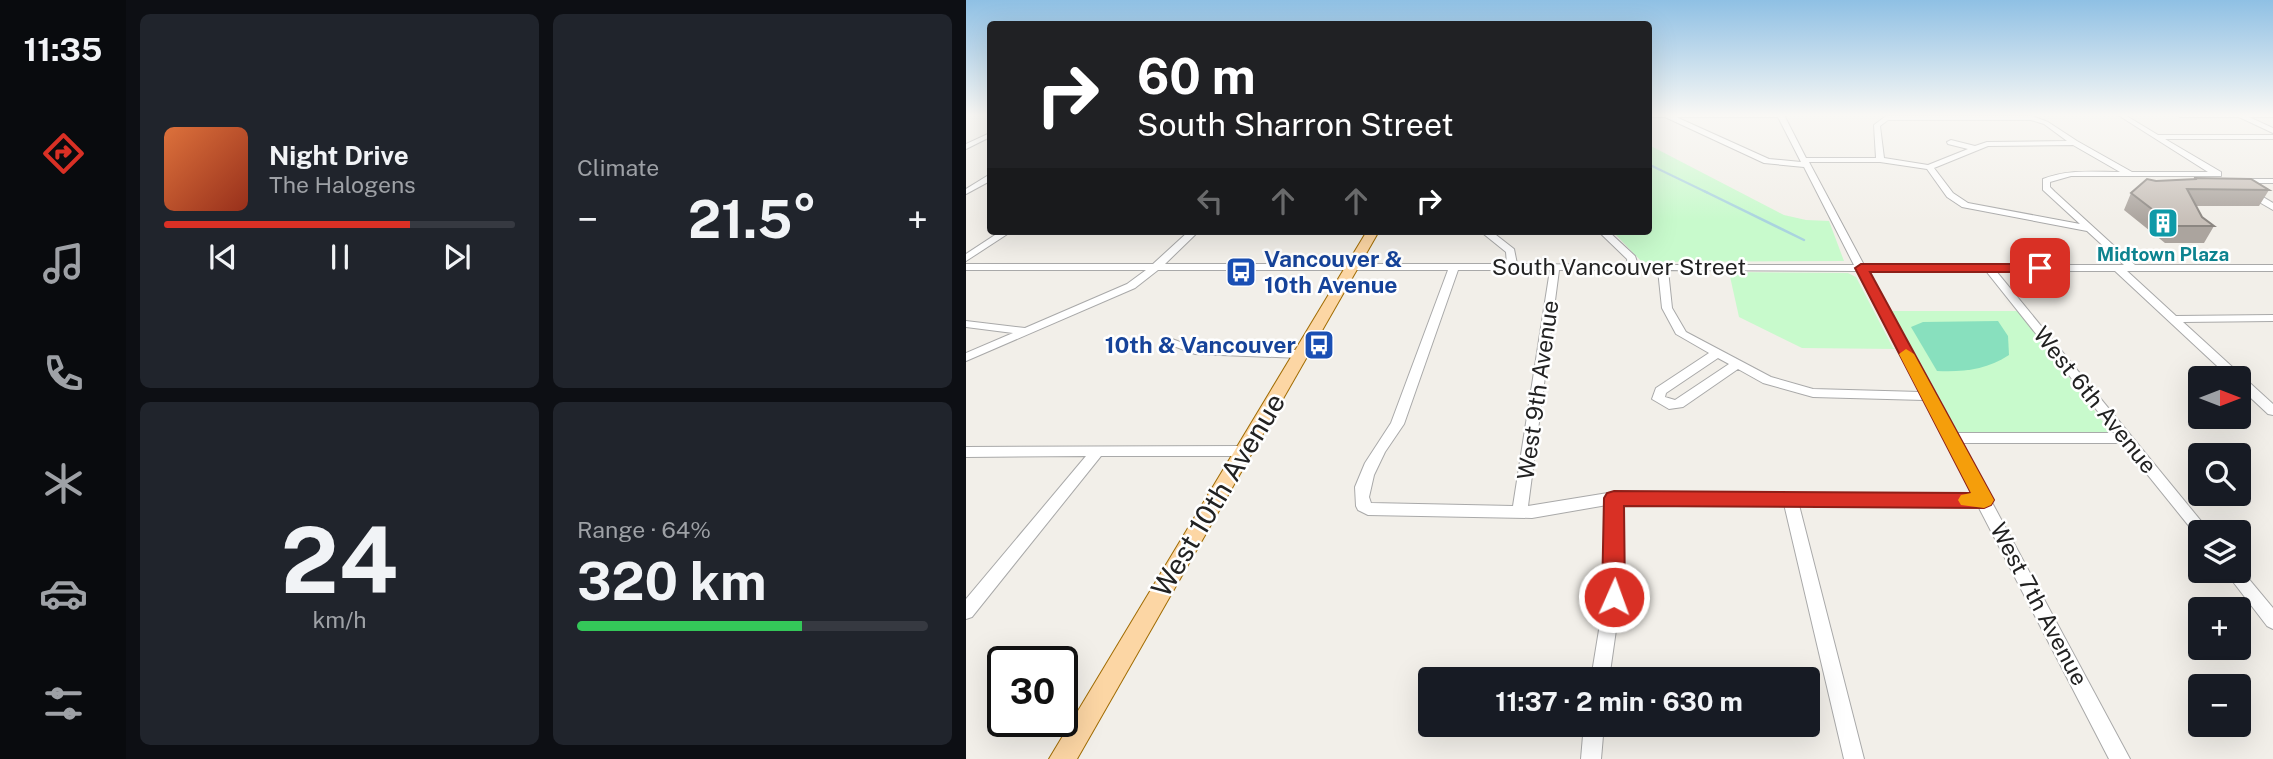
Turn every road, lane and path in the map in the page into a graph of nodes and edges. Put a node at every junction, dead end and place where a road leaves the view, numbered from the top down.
1 (1744, 150) edge
2 (1798, 150) edge
3 (1879, 150) edge
4 (1972, 150) edge
5 (2087, 150) edge
6 (2180, 150) edge
7 (1880, 160) junction
8 (1805, 163) junction
9 (1929, 167) junction
10 (2130, 174) junction
11 (2218, 174) junction
12 (987, 180) edge
13 (2229, 181) junction
14 (2273, 181) edge
15 (968, 190) edge
16 (2273, 207) edge
17 (2091, 229) junction
18 (1001, 235) edge
19 (1190, 235) edge
20 (1371, 235) edge
21 (1490, 235) edge
22 (1607, 235) edge
23 (966, 258) edge
24 (966, 267) edge
25 (1156, 267) junction
26 (1454, 267) junction
27 (1512, 267) junction
28 (1555, 267) junction
29 (1633, 267) junction
30 (1663, 267) junction
31 (1352, 268) junction
32 (1861, 268) junction
33 (1989, 268) junction
34 (2118, 268) junction
35 (2133, 268) junction
36 (2273, 268) edge
37 (2173, 318) junction
38 (2273, 318) edge
39 (966, 324) edge
40 (1026, 331) junction
41 (1172, 342) dead end
42 (1718, 353) junction
43 (1301, 354) junction
44 (966, 357) edge
45 (1737, 364) junction
46 (2225, 366) edge
47 (2251, 390) edge
48 (1929, 396) junction
49 (2273, 411) edge
50 (1951, 438) junction
51 (2126, 438) junction
52 (1244, 451) junction
53 (966, 452) edge
54 (1097, 452) junction
55 (1614, 498) junction
56 (1790, 499) junction
57 (1984, 500) junction
58 (1520, 512) junction
59 (2192, 520) edge
60 (2242, 583) edge
61 (966, 612) edge
62 (2273, 621) edge
63 (1602, 667) edge
64 (1593, 737) edge
65 (1062, 759) edge
66 (1591, 759) edge
67 (1854, 759) edge
68 (2120, 759) edge

1 - 8 street
2 - 8 street, West 7th Avenue
3 - 7 street
4 - 9 street
5 - 10 street
6 - 11 street
7 - 8 street
7 - 9 street
8 - 32 street, West 7th Avenue
9 - 17 street
10 - 11 street
10 - 17 street
11 - 13 street
12 - 15 street
13 - 14 street
13 - 16 street
17 - 35 street
18 - 23 street
19 - 25 street
20 - 31 main road, West 10th Avenue
21 - 27 street
22 - 29 street
24 - 25 street, South Vancouver Street
25 - 31 street, South Vancouver Street
25 - 40 street
26 - 27 street, South Vancouver Street
26 - 31 street, South Vancouver Street
26 - 58 street
27 - 28 street, South Vancouver Street
28 - 29 street, South Vancouver Street
28 - 58 street, West 9th Avenue
29 - 30 street, South Vancouver Street
30 - 32 street, South Vancouver Street
30 - 42 street
31 - 43 main road, West 10th Avenue
32 - 33 street, South Vancouver Street
32 - 48 street, West 7th Avenue
33 - 34 street, South Vancouver Street
33 - 51 street, West 6th Avenue
34 - 35 street, South Vancouver Street
34 - 37 street
35 - 36 street, South Vancouver Street
37 - 38 street
37 - 46 street
39 - 40 street
40 - 44 street
41 - 43 street
42 - 45 street
42 - 45 street
43 - 52 main road, West 10th Avenue
45 - 48 street
47 - 49 street
48 - 50 street, West 7th Avenue
50 - 51 street
50 - 57 street, West 7th Avenue
51 - 59 street, West 6th Avenue
52 - 54 street
52 - 65 main road, West 10th Avenue
53 - 54 street
54 - 61 street
55 - 56 street
55 - 58 street
55 - 63 street
56 - 57 street
56 - 67 street
57 - 68 street, West 7th Avenue
60 - 62 street
64 - 66 street

